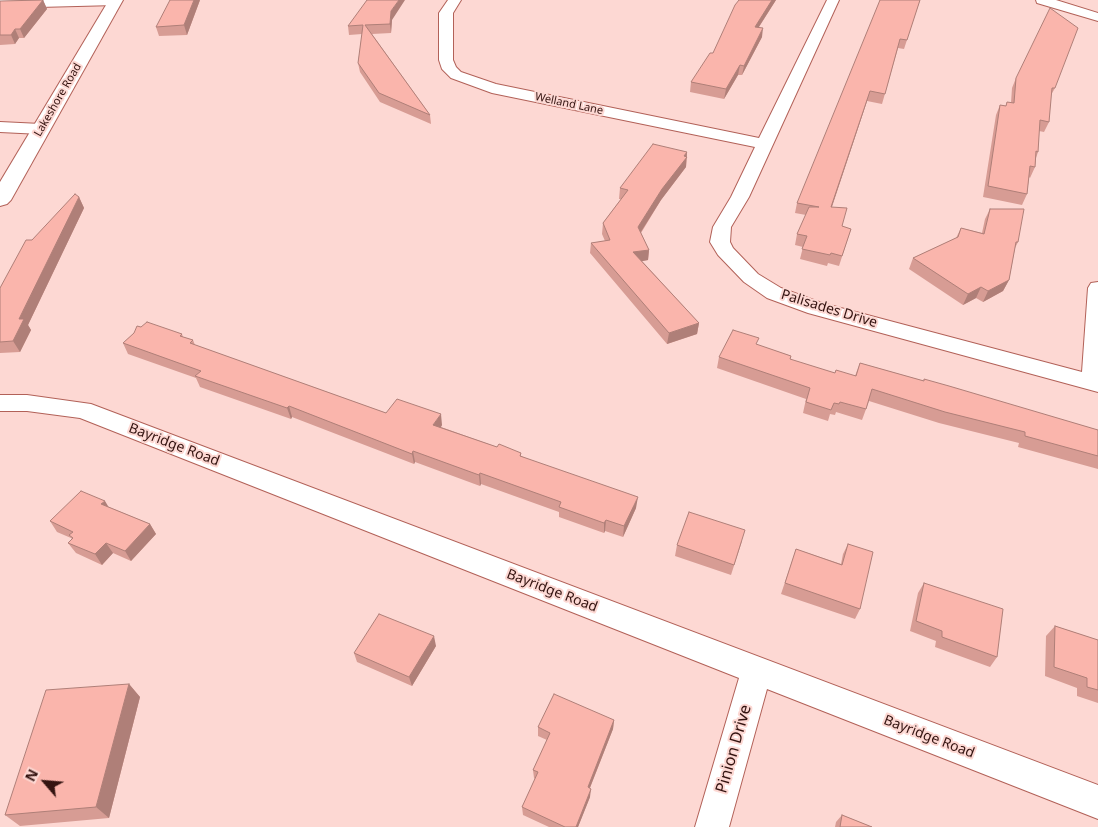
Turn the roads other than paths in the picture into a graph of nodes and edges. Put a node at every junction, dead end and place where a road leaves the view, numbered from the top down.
1 (116, 0) edge
2 (455, 0) edge
3 (832, 0) edge
4 (1042, 0) edge
5 (0, 4) edge
6 (1098, 17) edge
7 (0, 127) edge
8 (41, 129) junction
9 (763, 144) junction
10 (0, 200) edge
11 (1098, 288) edge
12 (1096, 383) edge
13 (0, 403) edge
14 (757, 670) junction
15 (1098, 802) edge
16 (712, 827) edge

1 - 5 street
1 - 8 street, Lakeshore Road
2 - 9 street, Welland Lane
3 - 9 street, Palisades Drive
4 - 6 street
7 - 8 street
8 - 10 street, Lakeshore Road
9 - 12 street, Palisades Drive
11 - 12 street
13 - 14 street, Bayridge Road
14 - 15 street, Bayridge Road
14 - 16 street, Pinion Drive

